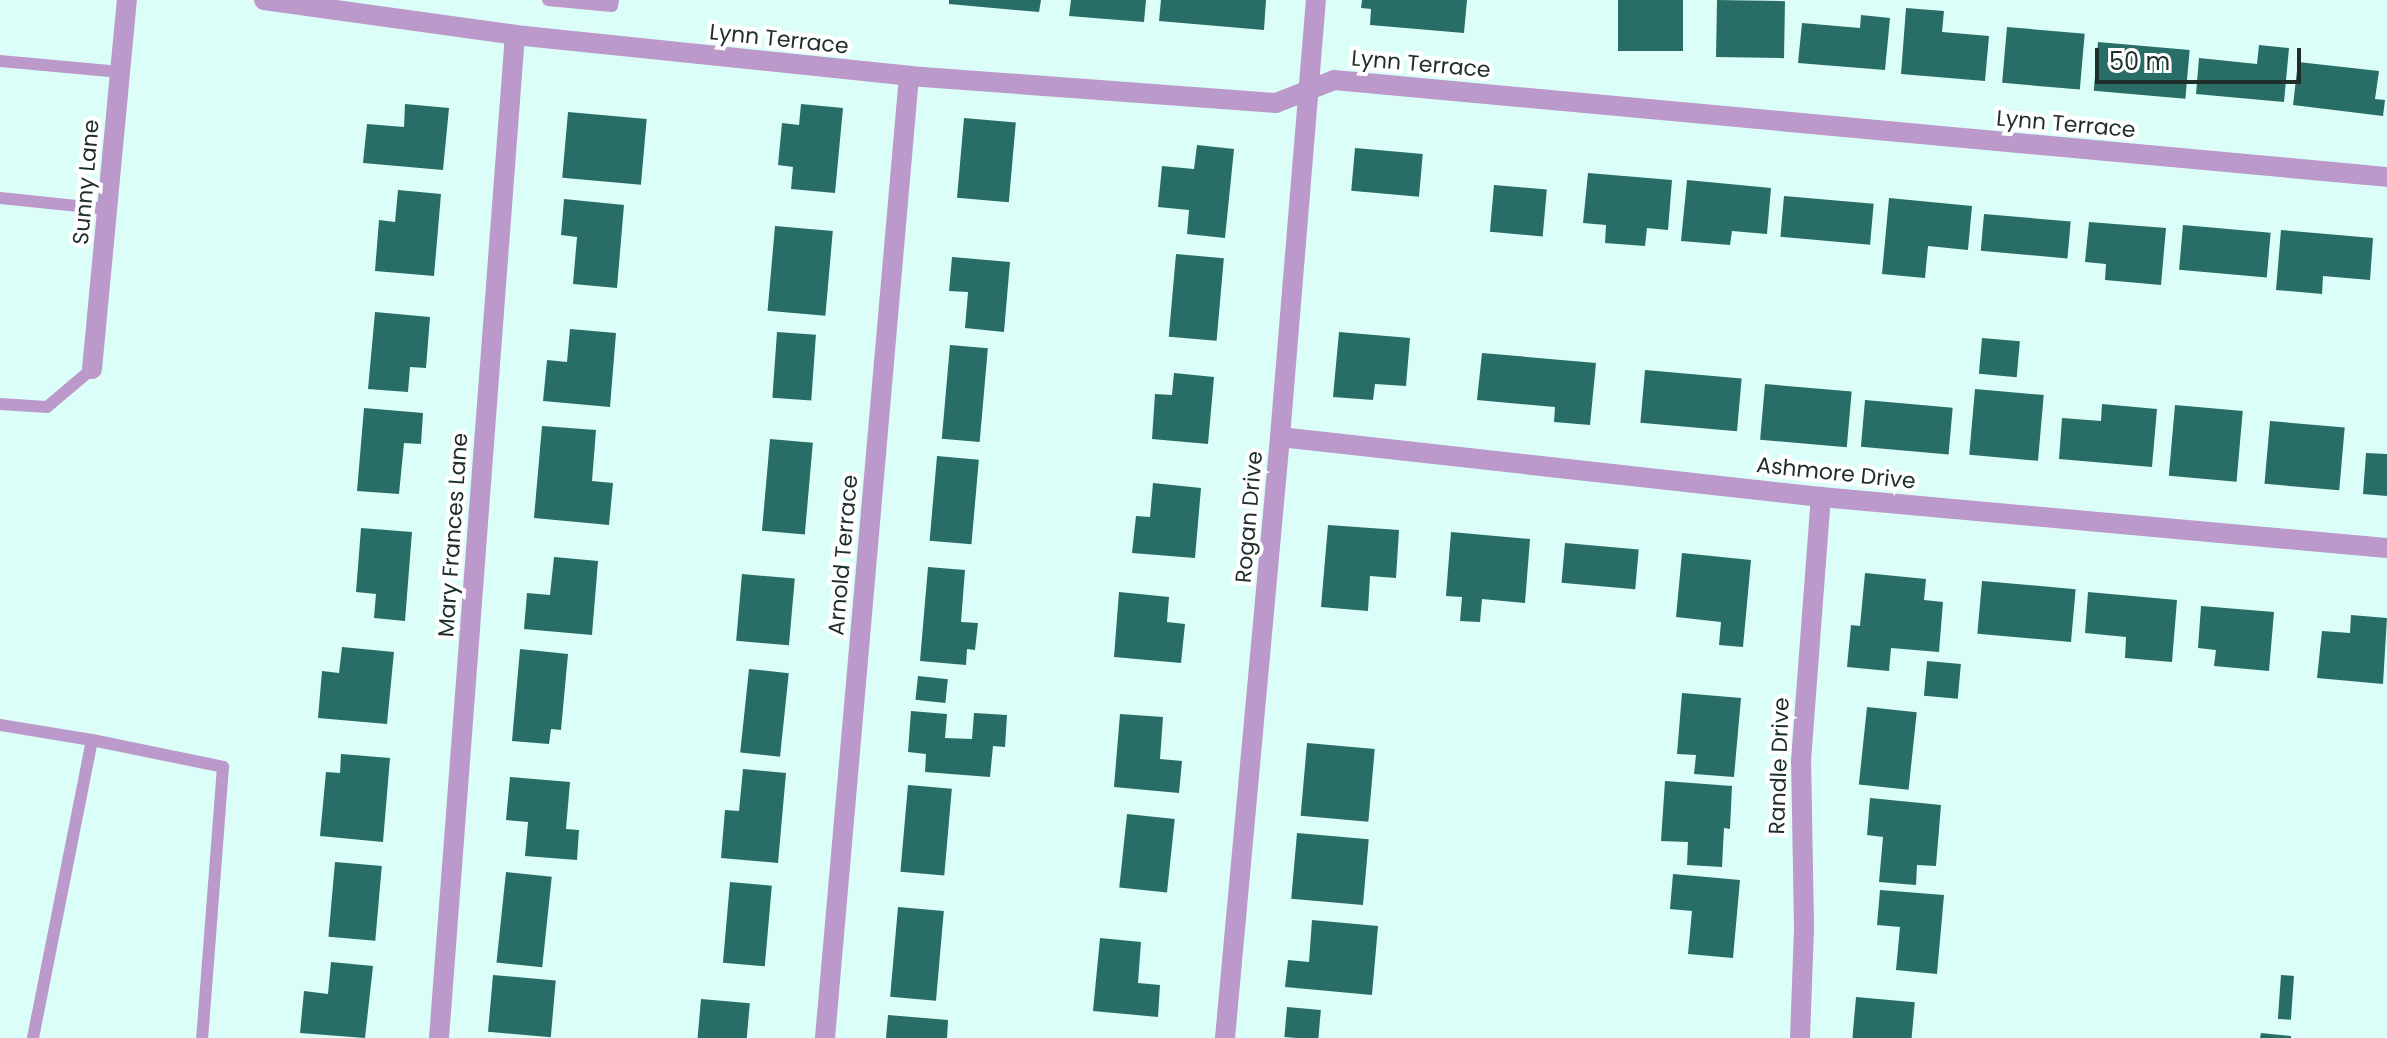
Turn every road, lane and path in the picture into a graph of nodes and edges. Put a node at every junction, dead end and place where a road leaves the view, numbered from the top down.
1 (127, 0) edge
2 (264, 0) edge
3 (548, 0) edge
4 (613, 0) edge
5 (1316, 0) edge
6 (515, 35) junction
7 (0, 61) edge
8 (120, 72) junction
9 (909, 76) junction
10 (1309, 90) junction
11 (2387, 177) edge
12 (0, 198) edge
13 (107, 209) junction
14 (92, 369) joint
15 (0, 404) edge
16 (1280, 437) junction
17 (1821, 497) junction
18 (2387, 548) edge
19 (0, 725) edge
20 (92, 740) junction
21 (33, 1038) edge
22 (202, 1038) edge
23 (439, 1038) edge
24 (825, 1038) edge
25 (1225, 1038) edge
26 (1800, 1038) edge

1 - 8 street, Sunny Lane
2 - 6 street, Lynn Terrace
3 - 4 lane
5 - 10 street, Rogan Drive
6 - 9 street, Lynn Terrace
6 - 23 street, Mary Frances Lane
7 - 8 lane
8 - 13 street, Sunny Lane
9 - 10 street, Lynn Terrace
9 - 24 street, Arnold Terrace
10 - 11 street, Lynn Terrace
10 - 16 street, Rogan Drive
12 - 13 lane
13 - 14 street, Sunny Lane
14 - 15 lane
16 - 17 street, Ashmore Drive
16 - 25 street, Rogan Drive
17 - 18 street, Ashmore Drive
17 - 26 street, Randle Drive
19 - 20 lane
20 - 21 lane
20 - 22 lane

